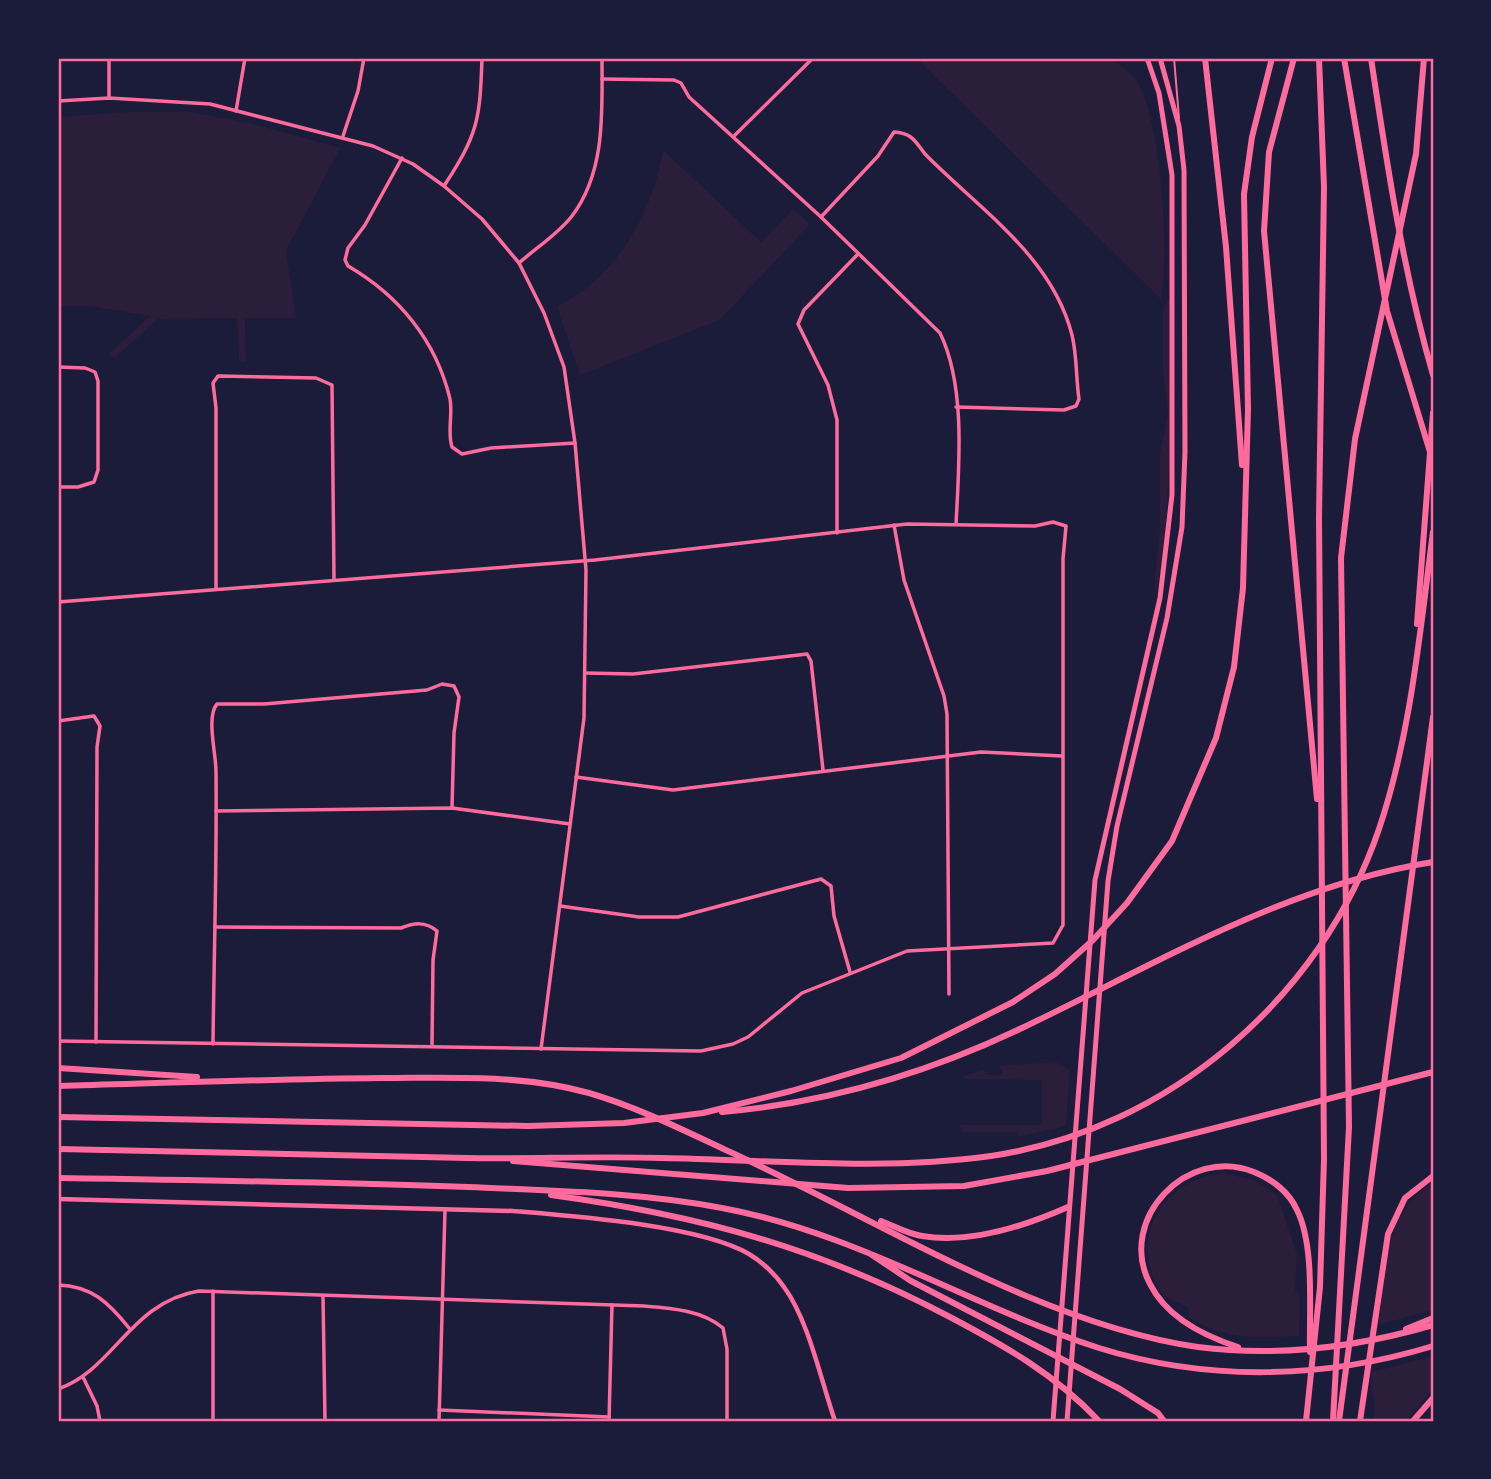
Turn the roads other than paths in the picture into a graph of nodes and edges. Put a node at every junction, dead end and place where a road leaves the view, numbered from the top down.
1 (109, 58) edge
2 (245, 58) edge
3 (364, 58) edge
4 (482, 58) edge
5 (602, 58) edge
6 (813, 58) edge
7 (1147, 58) edge
8 (1160, 58) edge
9 (1174, 58) edge
10 (1205, 58) edge
11 (1272, 58) edge
12 (1294, 58) edge
13 (1319, 58) edge
14 (1344, 58) edge
15 (1371, 58) edge
16 (1424, 58) edge
17 (602, 79) junction
18 (109, 97) junction
19 (58, 101) edge
20 (236, 111) junction
21 (1179, 126) junction
22 (343, 136) junction
23 (734, 136) junction
24 (402, 158) junction
25 (444, 186) junction
26 (821, 217) junction
27 (858, 254) junction
28 (519, 263) junction
29 (58, 367) edge
30 (1433, 375) edge
31 (956, 407) junction
32 (1433, 413) edge
33 (575, 443) junction
34 (1433, 462) edge
35 (58, 487) edge
36 (1245, 492) junction
37 (956, 524) junction
38 (894, 525) junction
39 (1433, 532) edge
40 (836, 533) junction
41 (1432, 541) edge
42 (584, 561) junction
43 (334, 579) junction
44 (216, 589) junction
45 (58, 603) edge
46 (1415, 658) junction
47 (585, 673) junction
48 (1433, 717) edge
49 (58, 720) edge
50 (1062, 756) junction
51 (948, 757) junction
52 (823, 771) junction
53 (576, 777) junction
54 (453, 808) junction
55 (216, 811) junction
56 (570, 824) junction
57 (1320, 853) junction
58 (1433, 862) edge
59 (560, 906) junction
60 (215, 927) junction
61 (948, 948) junction
62 (850, 972) junction
63 (949, 994) dead end
64 (58, 1041) edge
65 (96, 1042) junction
66 (213, 1044) junction
67 (432, 1046) junction
68 (541, 1049) junction
69 (58, 1068) edge
70 (1431, 1072) edge
71 (230, 1079) junction
72 (58, 1086) edge
73 (703, 1113) junction
74 (58, 1117) edge
75 (58, 1149) edge
76 (467, 1158) junction
77 (1433, 1176) edge
78 (58, 1178) edge
79 (507, 1189) junction
80 (58, 1199) edge
81 (1068, 1207) junction
82 (446, 1208) junction
83 (847, 1208) junction
84 (867, 1251) junction
85 (58, 1285) edge
86 (213, 1291) junction
87 (323, 1296) junction
88 (441, 1299) junction
89 (612, 1305) junction
90 (1433, 1318) edge
91 (1433, 1325) edge
92 (129, 1328) junction
93 (1394, 1335) junction
94 (1433, 1346) edge
95 (1250, 1350) junction
96 (83, 1377) junction
97 (1310, 1383) junction
98 (58, 1389) edge
99 (1433, 1398) edge
100 (439, 1410) junction
101 (609, 1419) edge
102 (100, 1421) edge
103 (213, 1421) edge
104 (325, 1421) edge
105 (439, 1421) edge
106 (727, 1421) edge
107 (835, 1421) edge
108 (1053, 1421) edge
109 (1067, 1421) edge
110 (1099, 1421) edge
111 (1164, 1421) edge
112 (1306, 1421) edge
113 (1333, 1421) edge
114 (1339, 1421) edge
115 (1360, 1421) edge
116 (1413, 1421) edge

1 - 18 street
2 - 20 street
3 - 22 street
4 - 25 street
5 - 17 street
6 - 23 street
7 - 81 main road
8 - 21 main road
9 - 21 lane
10 - 36 highway
11 - 36 highway
12 - 57 highway
13 - 57 highway
14 - 34 highway
15 - 30 highway
16 - 113 highway
17 - 23 street
17 - 28 street
18 - 19 street
18 - 20 street
20 - 22 street
21 - 109 main road
22 - 24 street
23 - 26 street
24 - 25 street
24 - 33 street
25 - 28 street
26 - 27 street
26 - 31 street
27 - 31 street
27 - 40 street
28 - 33 street
29 - 35 street
31 - 37 street
32 - 46 highway
33 - 42 street
36 - 73 highway
37 - 38 street
37 - 50 street
38 - 40 street
38 - 51 street
39 - 41 highway
40 - 42 street
41 - 46 highway
42 - 43 street
42 - 47 street
43 - 44 street
43 - 44 street
44 - 45 street
46 - 76 highway
47 - 52 street
47 - 53 street
48 - 114 highway
49 - 65 street
50 - 51 street
50 - 61 street
51 - 52 street
51 - 61 street
52 - 53 street
53 - 56 street
54 - 55 street
54 - 55 street
54 - 56 street
55 - 60 street
56 - 59 street
57 - 97 highway
58 - 73 highway
59 - 62 street
59 - 68 street
60 - 66 street
60 - 67 street
61 - 62 street
61 - 63 street
62 - 68 street
64 - 65 street
65 - 66 street
66 - 67 street
67 - 68 street
69 - 71 highway
70 - 76 highway
71 - 72 highway
71 - 83 highway
73 - 74 highway
75 - 76 highway
77 - 115 highway
78 - 79 highway
79 - 84 highway
79 - 110 highway
80 - 82 main road
81 - 83 highway
81 - 108 main road
82 - 88 street
82 - 107 main road
83 - 95 highway
84 - 94 highway
84 - 111 highway
85 - 92 street
86 - 87 street
86 - 92 street
86 - 103 street
87 - 88 street
87 - 104 street
88 - 89 street
88 - 100 street
89 - 101 street
89 - 106 street
90 - 93 highway
91 - 93 highway
92 - 96 street
93 - 95 highway
95 - 97 highway
96 - 98 street
96 - 102 street
97 - 112 highway
99 - 116 highway
100 - 101 street
100 - 105 street

